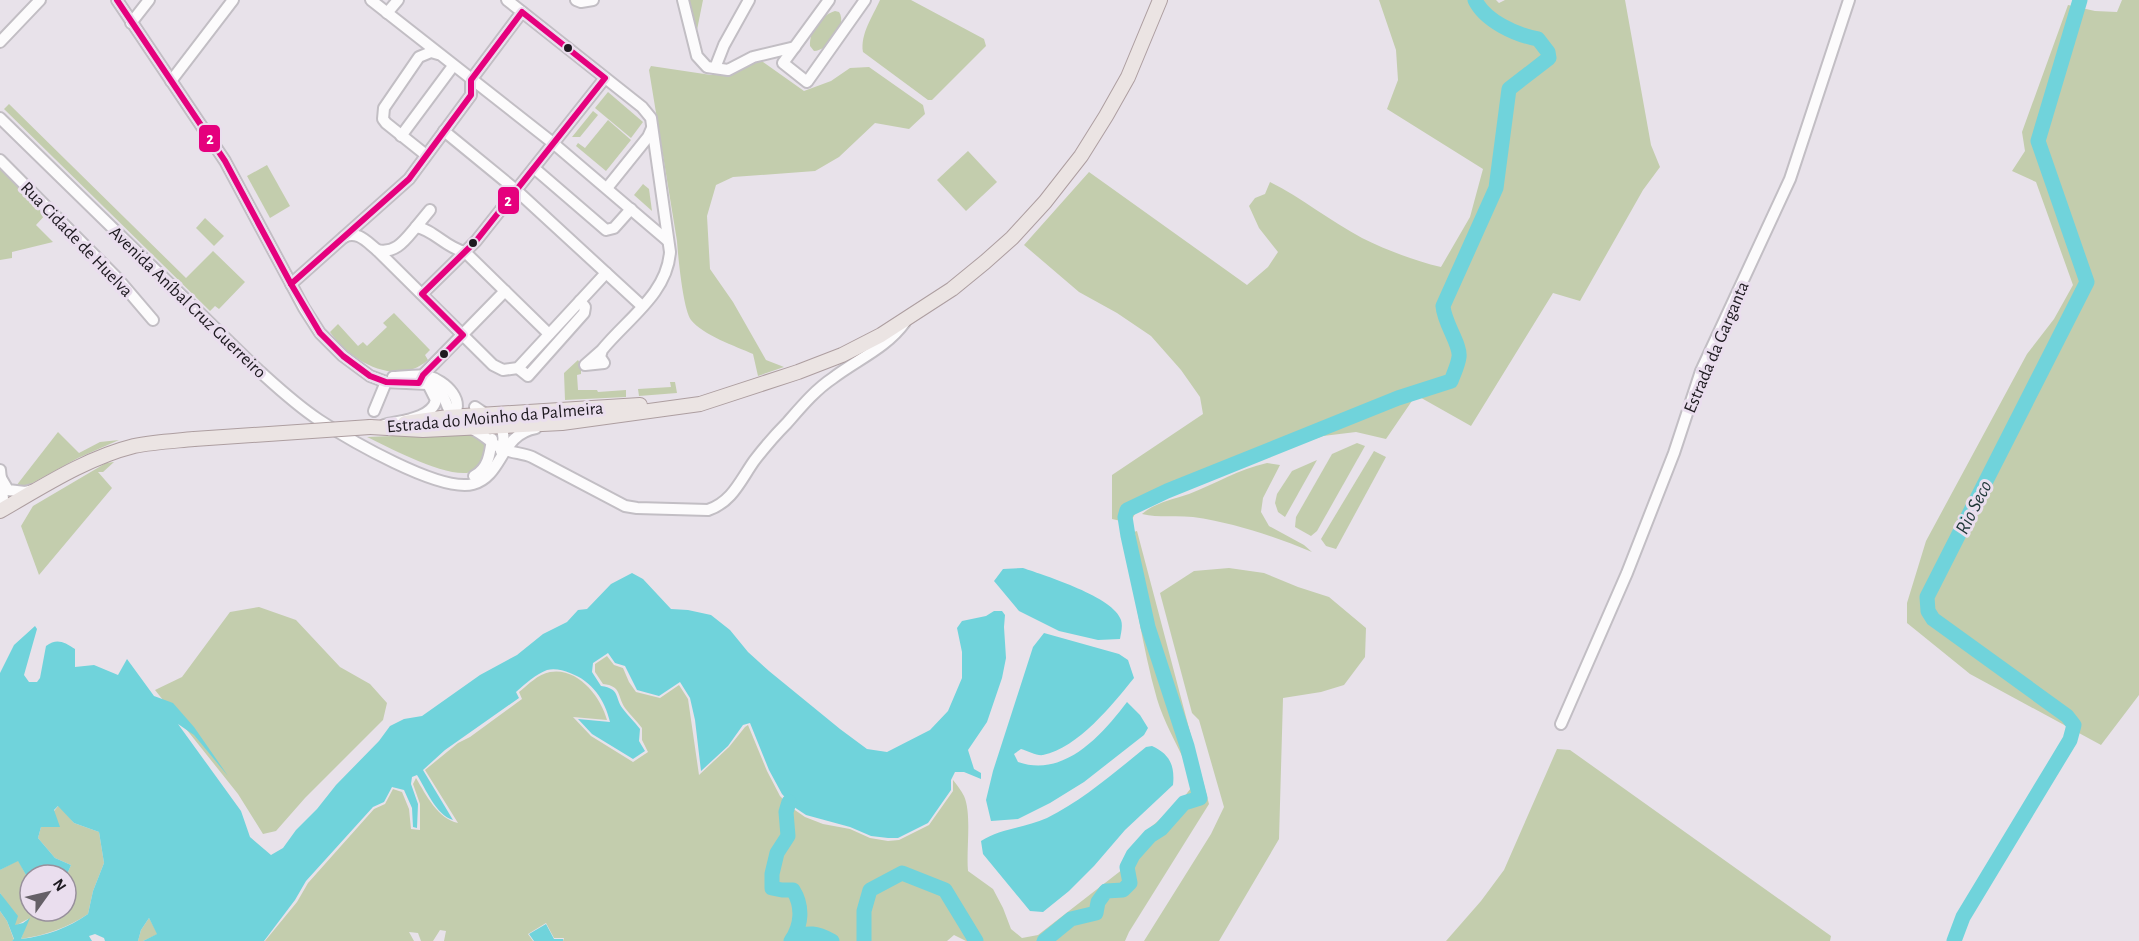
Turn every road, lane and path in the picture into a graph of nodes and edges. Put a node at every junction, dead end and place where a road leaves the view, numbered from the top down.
1 (40, 0) edge
2 (117, 0) edge
3 (149, 0) edge
4 (233, 0) edge
5 (371, 0) edge
6 (398, 0) edge
7 (507, 0) edge
8 (576, 0) edge
9 (593, 0) edge
10 (683, 0) edge
11 (749, 0) edge
12 (829, 0) edge
13 (865, 0) edge
14 (1160, 0) edge
15 (1849, 0) edge
16 (522, 12) junction
17 (387, 13) junction
18 (131, 23) junction
19 (419, 39) junction
20 (0, 42) edge
21 (795, 47) junction
22 (439, 55) junction
23 (419, 57) junction
24 (453, 66) junction
25 (715, 68) junction
26 (605, 78) junction
27 (471, 80) junction
28 (171, 81) junction
29 (0, 118) edge
30 (652, 127) junction
31 (444, 131) junction
32 (401, 136) junction
33 (554, 143) junction
34 (643, 143) junction
35 (655, 146) junction
36 (426, 155) junction
37 (0, 160) edge
38 (534, 168) junction
39 (607, 188) junction
40 (516, 190) junction
41 (631, 209) junction
42 (430, 210) dead end
43 (362, 221) junction
44 (416, 227) junction
45 (344, 237) junction
46 (361, 237) junction
47 (668, 241) junction
48 (398, 247) junction
49 (376, 249) junction
50 (465, 252) junction
51 (392, 264) junction
52 (606, 273) junction
53 (291, 284) junction
54 (505, 291) junction
55 (422, 294) junction
56 (580, 301) junction
57 (642, 306) junction
58 (909, 317) junction
59 (153, 320) dead end
60 (549, 334) junction
61 (463, 335) junction
62 (602, 350) junction
63 (350, 362) junction
64 (518, 368) junction
65 (423, 381) junction
66 (386, 382) junction
67 (445, 385) junction
68 (743, 391) junction
69 (610, 407) junction
70 (374, 411) dead end
71 (481, 411) junction
72 (453, 417) junction
73 (590, 420) junction
74 (376, 427) junction
75 (468, 427) junction
76 (397, 429) junction
77 (504, 440) junction
78 (492, 442) junction
79 (395, 462) junction
80 (1, 474) edge
81 (40, 488) junction
82 (0, 506) edge
83 (0, 511) edge
84 (1561, 724) dead end

1 - 20 street
2 - 18 street
3 - 18 street
4 - 28 street
5 - 17 street
6 - 17 street
7 - 16 street
8 - 9 street
10 - 25 street
11 - 25 street
12 - 21 street
13 - 21 street
14 - 58 main road, Estrada do Moinho da Palmeira
15 - 84 street, Estrada da Garganta
16 - 26 street
16 - 27 street
17 - 19 street
18 - 28 street
19 - 22 street
19 - 23 street
21 - 25 street
22 - 23 street
22 - 24 street
23 - 32 street
24 - 27 street
24 - 32 street
26 - 30 street
26 - 33 street
27 - 31 street
27 - 33 street
28 - 53 street
29 - 79 street, Avenida Aníbal Cruz Guerreiro
30 - 34 street
30 - 35 street
31 - 36 street
31 - 40 street
32 - 36 street
33 - 38 street
33 - 39 street
34 - 35 street
34 - 39 street
35 - 47 street
36 - 43 street
37 - 59 street, Rua Cidade de Huelva
38 - 40 street
38 - 41 street
39 - 41 street
40 - 50 street
40 - 52 street
41 - 47 street
42 - 44 street
43 - 45 street
43 - 46 street
44 - 48 street
44 - 50 street
45 - 46 street
45 - 53 street
46 - 49 street
47 - 57 street
48 - 49 street
48 - 51 street
49 - 51 street
50 - 54 street
50 - 55 street
51 - 55 street
52 - 56 street
52 - 57 street
53 - 63 street
54 - 60 street
54 - 61 street
55 - 61 street
56 - 60 street
56 - 64 street
57 - 62 street
58 - 68 main road, Estrada do Moinho da Palmeira
58 - 77 street
60 - 64 street
61 - 64 street
61 - 65 street
62 - 62 street
63 - 65 street
63 - 66 street
65 - 66 street
65 - 67 street
65 - 72 street
65 - 74 street
66 - 70 street
67 - 71 street
67 - 72 street
68 - 69 main road, Estrada do Moinho da Palmeira
68 - 73 main road, Estrada do Moinho da Palmeira
69 - 71 main road, Estrada do Moinho da Palmeira
69 - 77 street
71 - 72 main road, Estrada do Moinho da Palmeira
71 - 77 street
72 - 74 main road, Estrada do Moinho da Palmeira
72 - 75 street
72 - 76 street
73 - 77 main road, Estrada do Moinho da Palmeira
73 - 77 street
74 - 76 main road, Estrada do Moinho da Palmeira
74 - 81 main road, bridge
75 - 76 main road, Estrada do Moinho da Palmeira
75 - 77 main road, Estrada do Moinho da Palmeira
75 - 78 street
77 - 78 street
77 - 78 street
77 - 79 street
78 - 79 street
80 - 81 street
80 - 82 street
81 - 83 main road

